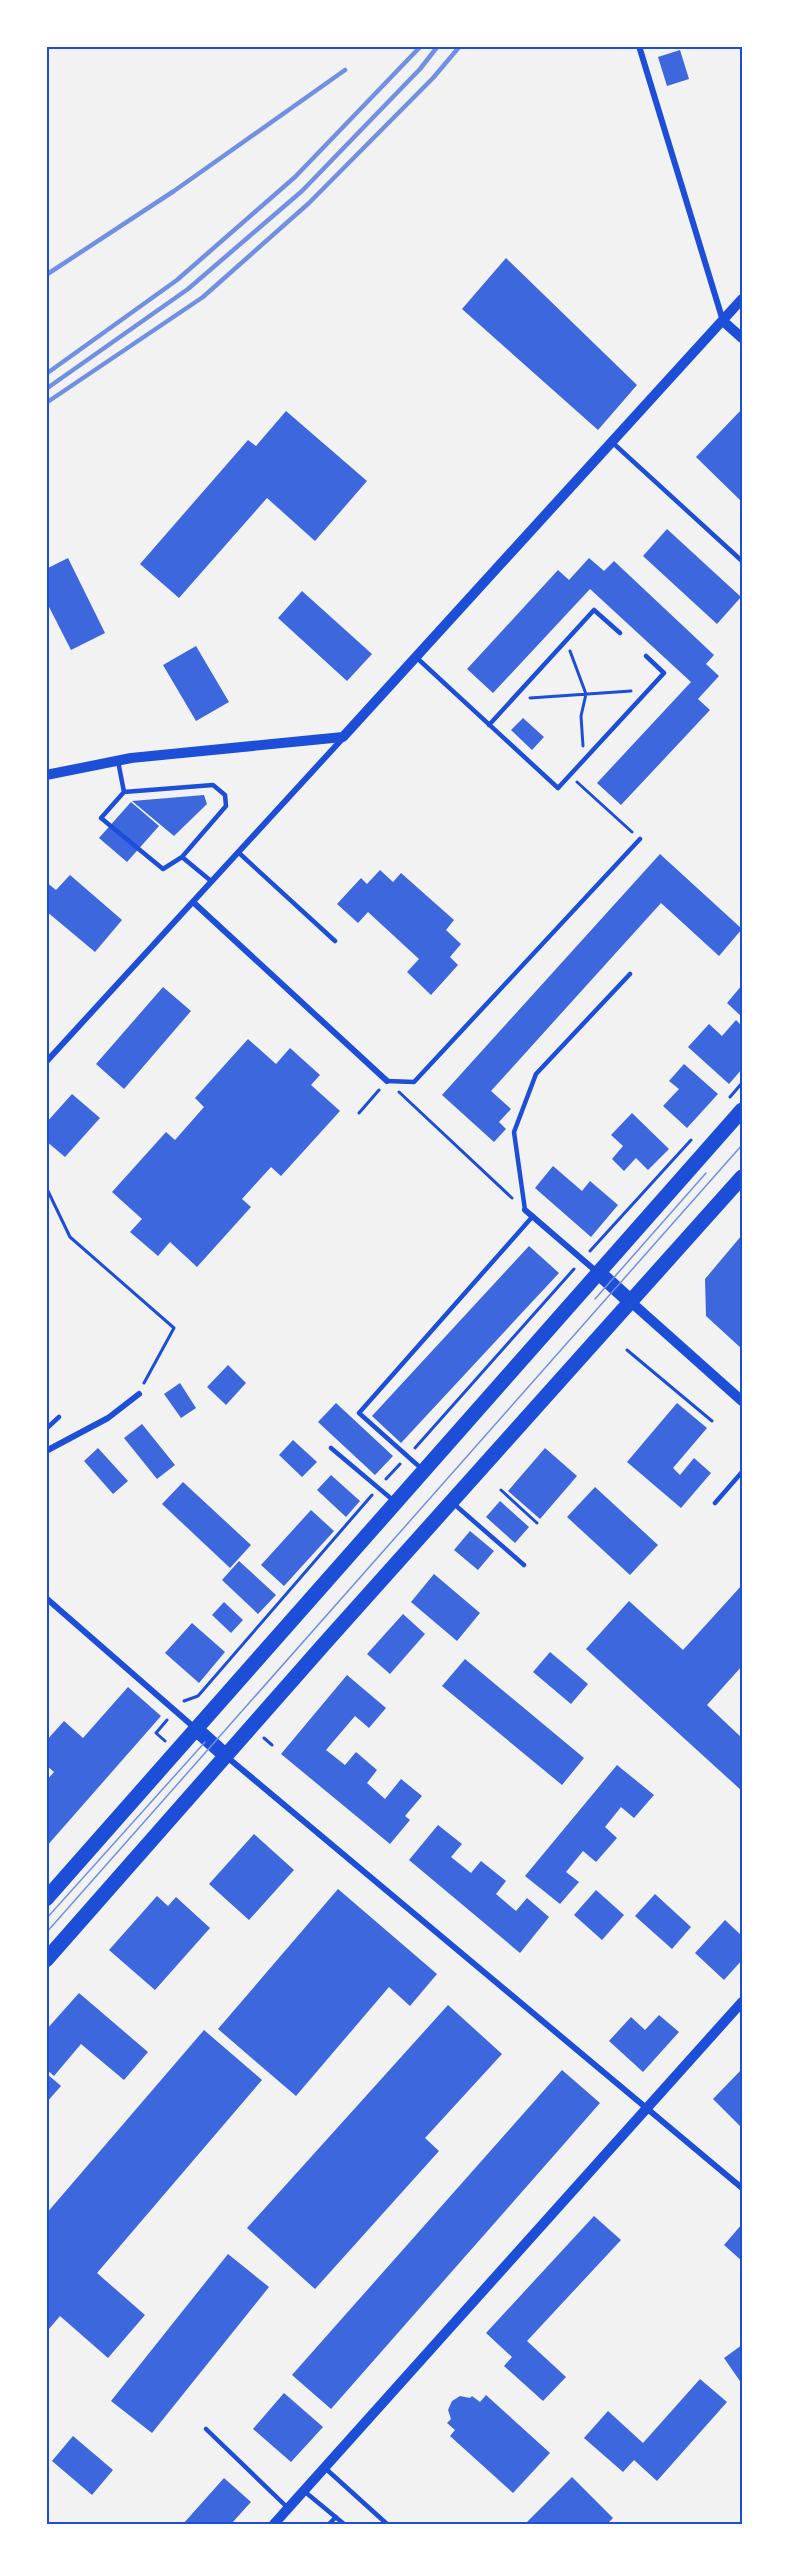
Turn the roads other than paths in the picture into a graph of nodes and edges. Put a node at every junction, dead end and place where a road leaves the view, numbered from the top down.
1 (639, 46) edge
2 (742, 299) edge
3 (723, 321) junction
4 (742, 338) edge
5 (613, 443) junction
6 (742, 561) edge
7 (620, 633) dead end
8 (645, 656) dead end
9 (417, 658) junction
10 (489, 725) junction
11 (343, 737) junction
12 (118, 760) junction
13 (46, 775) edge
14 (124, 792) junction
15 (640, 839) road end
16 (238, 852) junction
17 (182, 857) junction
18 (211, 881) junction
19 (193, 902) junction
20 (335, 941) dead end
21 (630, 974) dead end
22 (46, 1062) edge
23 (387, 1081) joint
24 (742, 1110) edge
25 (742, 1177) edge
26 (525, 1210) joint
27 (532, 1216) junction
28 (599, 1273) junction
29 (631, 1302) junction
30 (139, 1394) road end
31 (741, 1397) edge
32 (59, 1417) dead end
33 (46, 1429) edge
34 (332, 1448) dead end
35 (46, 1451) edge
36 (424, 1471) junction
37 (742, 1472) edge
38 (396, 1502) junction
39 (452, 1502) junction
40 (715, 1503) dead end
41 (524, 1565) dead end
42 (46, 1598) edge
43 (196, 1730) junction
44 (226, 1756) junction
45 (46, 1899) edge
46 (46, 1960) edge
47 (742, 2002) edge
48 (646, 2109) junction
49 (742, 2188) edge
50 (206, 2429) dead end
51 (325, 2468) junction
52 (304, 2491) junction
53 (289, 2509) junction
54 (336, 2517) junction
55 (274, 2524) edge
56 (329, 2524) edge
57 (344, 2524) edge
58 (387, 2524) edge

1 - 3 street
2 - 3 street
3 - 4 street
3 - 5 street
5 - 6 lane
5 - 9 street
7 - 10 lane
8 - 10 lane
9 - 10 lane
9 - 11 street
11 - 12 street
11 - 16 street
12 - 13 street
12 - 14 lane
14 - 17 lane
14 - 17 lane
15 - 23 lane
16 - 18 street
16 - 20 lane
17 - 18 lane
18 - 19 street
19 - 22 street
19 - 23 street
21 - 26 lane
24 - 28 main road
25 - 29 main road
26 - 27 street
27 - 28 street
27 - 36 lane
28 - 29 main road
28 - 36 main road
29 - 31 street
29 - 39 main road
30 - 35 street
32 - 33 lane
34 - 38 lane
36 - 38 main road
37 - 40 lane
38 - 43 main road
39 - 41 lane
39 - 44 main road
42 - 43 street
43 - 44 main road
43 - 45 main road
44 - 46 main road
44 - 48 street
47 - 48 street
48 - 49 street
48 - 51 street
50 - 53 lane
51 - 52 street
51 - 58 lane
52 - 53 street
52 - 54 lane
53 - 55 street
54 - 56 lane
54 - 57 lane

